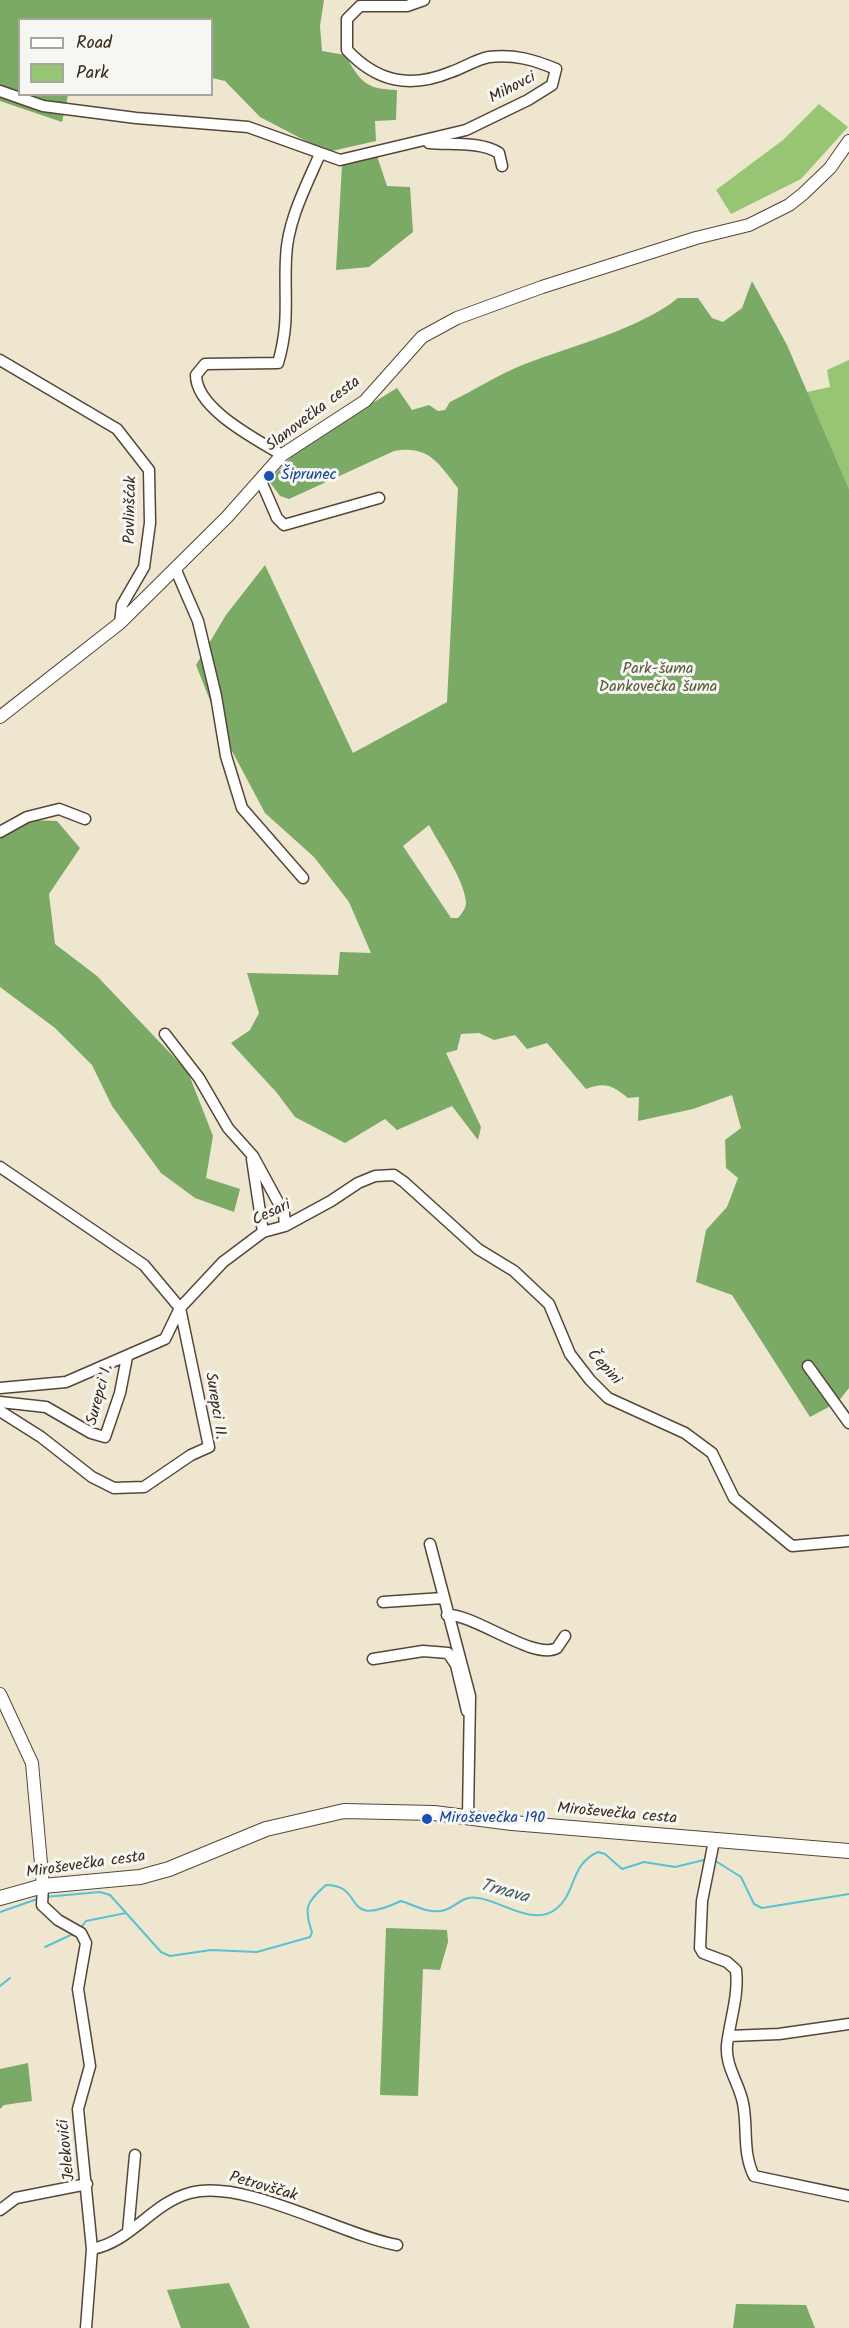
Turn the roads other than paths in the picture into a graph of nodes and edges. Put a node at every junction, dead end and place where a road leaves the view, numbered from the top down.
1 (424, 0) edge
2 (0, 92) edge
3 (849, 141) edge
4 (420, 142) junction
5 (320, 154) junction
6 (502, 166) dead end
7 (0, 360) edge
8 (282, 455) junction
9 (261, 481) junction
10 (379, 498) dead end
11 (175, 568) junction
12 (120, 623) junction
13 (0, 717) edge
14 (85, 819) dead end
15 (0, 832) edge
16 (303, 878) dead end
17 (165, 1034) dead end
18 (250, 1153) junction
19 (0, 1167) edge
20 (394, 1175) joint
21 (285, 1226) junction
22 (263, 1232) junction
23 (180, 1308) junction
24 (127, 1357) junction
25 (808, 1366) dead end
26 (0, 1388) edge
27 (0, 1402) edge
28 (0, 1411) edge
29 (849, 1423) edge
30 (849, 1541) edge
31 (430, 1544) dead end
32 (443, 1598) junction
33 (383, 1602) dead end
34 (447, 1615) junction
35 (565, 1635) dead end
36 (373, 1659) dead end
37 (0, 1694) edge
38 (469, 1714) junction
39 (468, 1817) junction
40 (714, 1841) junction
41 (849, 1851) edge
42 (42, 1894) junction
43 (0, 1898) edge
44 (849, 2024) edge
45 (729, 2036) junction
46 (135, 2155) dead end
47 (87, 2184) junction
48 (849, 2196) edge
49 (0, 2211) edge
50 (128, 2232) junction
51 (398, 2245) dead end
52 (92, 2249) junction
53 (87, 2328) edge

1 - 4 street, Mihovci
2 - 5 street, Mihovci
3 - 8 street, Slanovečka cesta
4 - 5 street, Mihovci
4 - 6 street
5 - 8 street
7 - 12 street, Pavlinšćak
8 - 9 street, Slanovečka cesta
9 - 10 street
9 - 11 street, Slanovečka cesta
11 - 12 street, Slanovečka cesta
11 - 16 street
12 - 13 street, Slanovečka cesta
14 - 15 street
17 - 18 street
18 - 21 street
18 - 22 street
19 - 23 street
20 - 21 street, Cesari
20 - 30 street, Čepini
21 - 22 street, Cesari
22 - 23 street, Cesari
23 - 24 street, Cesari
23 - 28 street, Surepci II.
24 - 26 street, Cesari
24 - 27 street, Surepci I.
25 - 29 street
31 - 32 street
32 - 33 street
32 - 34 street
34 - 35 street
34 - 38 street
36 - 38 street
37 - 42 street
38 - 39 street
39 - 40 main road, Miroševečka cesta
39 - 42 main road, Miroševečka cesta
40 - 41 main road, Miroševečka cesta
40 - 45 street
42 - 43 main road, Miroševečka cesta
42 - 47 street, Jelekovići
44 - 45 street
45 - 48 street
46 - 50 street
47 - 49 street
47 - 52 street, Jelekovići
50 - 51 street, Petrovščak
50 - 52 street, Petrovščak
52 - 53 street, Jelekovići

